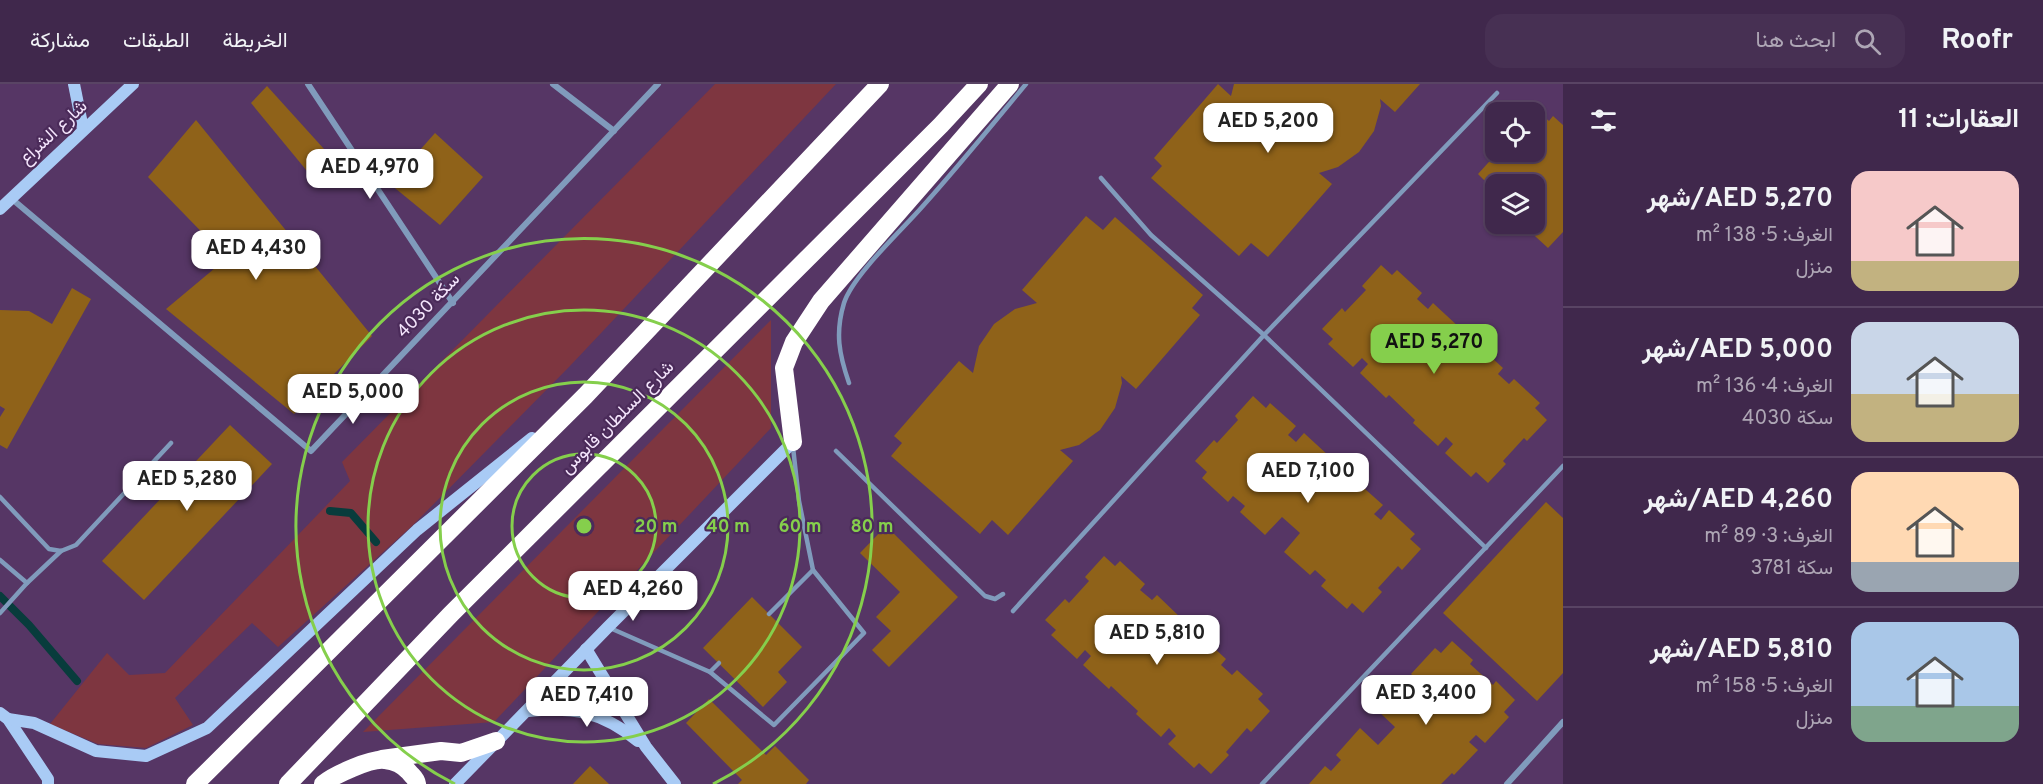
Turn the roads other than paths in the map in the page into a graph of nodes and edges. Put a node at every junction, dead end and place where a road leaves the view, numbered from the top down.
1 (74, 84) edge
2 (133, 84) edge
3 (308, 84) edge
4 (553, 84) edge
5 (658, 84) edge
6 (880, 84) edge
7 (979, 84) edge
8 (1010, 84) edge
9 (1026, 84) edge
10 (1497, 93) dead end
11 (83, 129) junction
12 (614, 131) junction
13 (1101, 178) dead end
14 (11, 198) junction
15 (0, 209) edge
16 (453, 303) junction
17 (1264, 335) junction
18 (849, 383) dead end
19 (585, 396) junction
20 (793, 442) junction
21 (171, 443) dead end
22 (836, 451) dead end
23 (1563, 466) edge
24 (0, 497) edge
25 (1486, 548) junction
26 (61, 551) junction
27 (0, 560) edge
28 (813, 570) junction
29 (27, 583) junction
30 (1003, 594) dead end
31 (1013, 611) dead end
32 (0, 613) edge
33 (769, 614) dead end
34 (608, 627) junction
35 (586, 649) junction
36 (718, 663) dead end
37 (710, 672) junction
38 (528, 711) junction
39 (4, 716) edge
40 (1563, 722) edge
41 (496, 741) junction
42 (646, 747) junction
43 (382, 759) junction
44 (48, 784) edge
45 (195, 784) edge
46 (288, 784) edge
47 (323, 784) edge
48 (417, 784) edge
49 (455, 784) edge
50 (675, 784) edge
51 (1262, 784) edge
52 (1507, 784) edge

1 - 11 street
2 - 11 street, شارع الشراع
3 - 16 street
4 - 12 street
5 - 12 street, سكة 4030
6 - 19 highway
7 - 46 highway, شارع السلطان قابوس
8 - 20 highway
9 - 18 lane
10 - 17 lane
11 - 14 street, شارع الشراع
12 - 16 street, سكة 4030
13 - 17 lane
14 - 15 street, شارع الشراع
14 - 16 street, سكة 4030
17 - 25 lane
17 - 31 lane
19 - 39 street
19 - 45 highway
20 - 28 lane
20 - 34 street
21 - 26 lane
22 - 30 lane
23 - 25 lane
24 - 26 lane
25 - 51 lane
26 - 29 lane
27 - 29 lane
28 - 33 lane
28 - 37 lane
29 - 32 lane
34 - 35 street
34 - 37 lane
35 - 38 street
35 - 42 street
36 - 37 lane
38 - 41 street
38 - 42 street
39 - 44 street
40 - 52 street
41 - 43 highway
41 - 49 street
42 - 50 street
43 - 47 highway
43 - 48 highway

